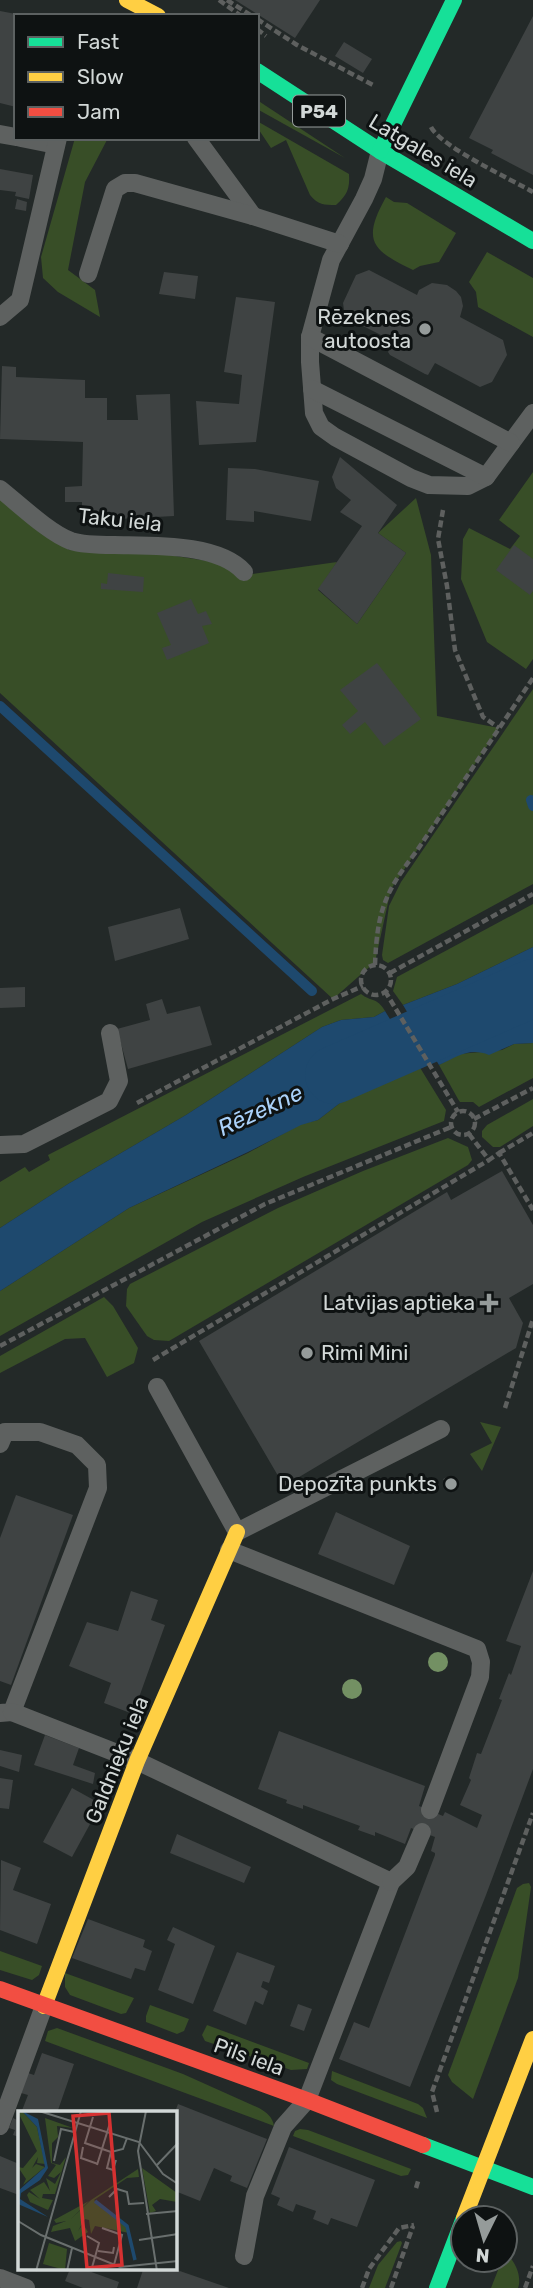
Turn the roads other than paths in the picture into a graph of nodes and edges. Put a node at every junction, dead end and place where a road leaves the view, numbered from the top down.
1 (454, 0) edge
2 (119, 3) edge
3 (152, 14) edge
4 (259, 72) edge
5 (197, 140) edge
6 (57, 141) edge
7 (380, 151) junction
8 (253, 216) junction
9 (533, 241) edge
10 (340, 244) junction
11 (88, 274) dead end
12 (0, 317) edge
13 (310, 337) junction
14 (312, 388) junction
15 (533, 413) edge
16 (511, 443) junction
17 (486, 477) junction
18 (0, 489) edge
19 (244, 572) dead end
20 (110, 1033) dead end
21 (0, 1145) edge
22 (157, 1387) dead end
23 (441, 1429) dead end
24 (0, 1444) edge
25 (237, 1532) junction
26 (229, 1550) junction
27 (6, 1712) edge
28 (137, 1761) junction
29 (430, 1810) dead end
30 (422, 1832) dead end
31 (391, 1882) junction
32 (0, 1989) edge
33 (44, 2006) junction
34 (531, 2050) edge
35 (307, 2100) junction
36 (0, 2126) edge
37 (483, 2168) junction
38 (533, 2187) edge
39 (469, 2204) edge
40 (244, 2256) dead end
41 (449, 2256) edge
42 (0, 2278) edge
43 (26, 2288) edge
44 (437, 2288) edge

1 - 7 street
2 - 3 street
4 - 7 street, Latgales iela / P54
5 - 8 lane
6 - 12 lane
7 - 9 street, Latgales iela / P54
7 - 10 lane
8 - 10 lane
8 - 11 lane
10 - 13 lane
13 - 14 lane
13 - 16 lane
14 - 17 lane
14 - 17 lane
15 - 16 lane
16 - 17 lane
18 - 19 lane, Taku iela
20 - 21 lane
22 - 25 lane
23 - 25 lane
24 - 27 lane
25 - 26 street, Galdnieku iela
26 - 28 street, Galdnieku iela
26 - 29 lane
27 - 28 lane
28 - 31 lane
28 - 33 street, Galdnieku iela
30 - 31 lane
31 - 35 lane
32 - 33 street, Pils iela
33 - 35 street, Pils iela
33 - 36 lane
34 - 37 street
35 - 37 street, Pils iela
35 - 40 lane
37 - 38 street, Pils iela
37 - 39 street
41 - 44 street
42 - 43 lane

